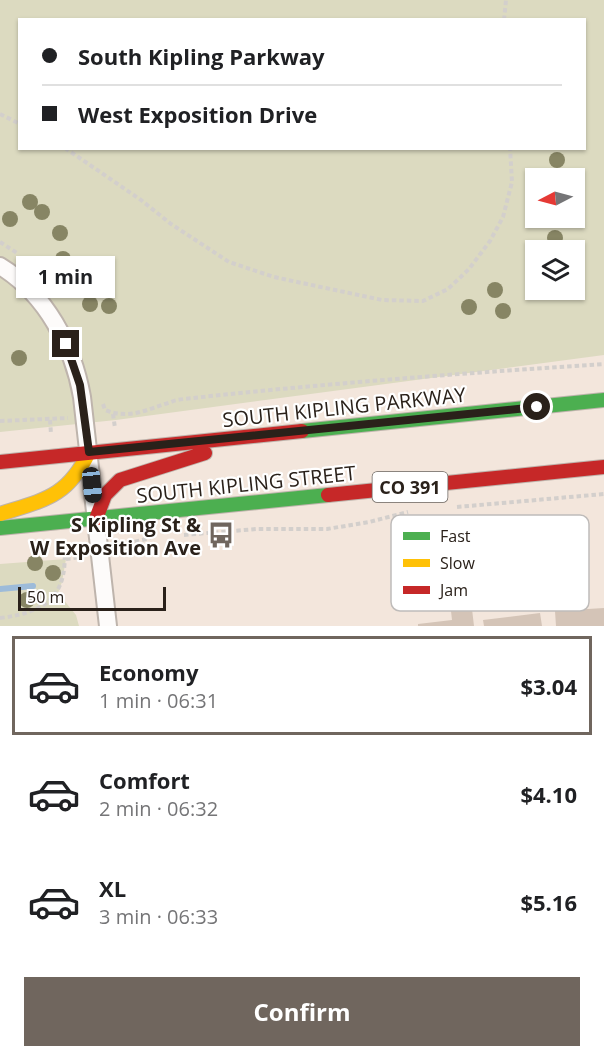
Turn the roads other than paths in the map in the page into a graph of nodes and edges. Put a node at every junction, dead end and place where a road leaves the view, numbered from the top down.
1 (0, 266) edge
2 (604, 400) edge
3 (289, 432) junction
4 (89, 452) junction
5 (0, 462) edge
6 (604, 467) edge
7 (0, 514) edge
8 (96, 519) junction
9 (0, 528) edge
10 (108, 626) edge

1 - 4 street
2 - 3 main road, SOUTH KIPLING PARKWAY
3 - 4 main road, SOUTH KIPLING PARKWAY
3 - 8 main road
4 - 5 main road
4 - 7 main road
4 - 8 street
6 - 8 main road, SOUTH KIPLING STREET / CO 391
8 - 9 main road, SOUTH KIPLING STREET / CO 391
8 - 10 street

